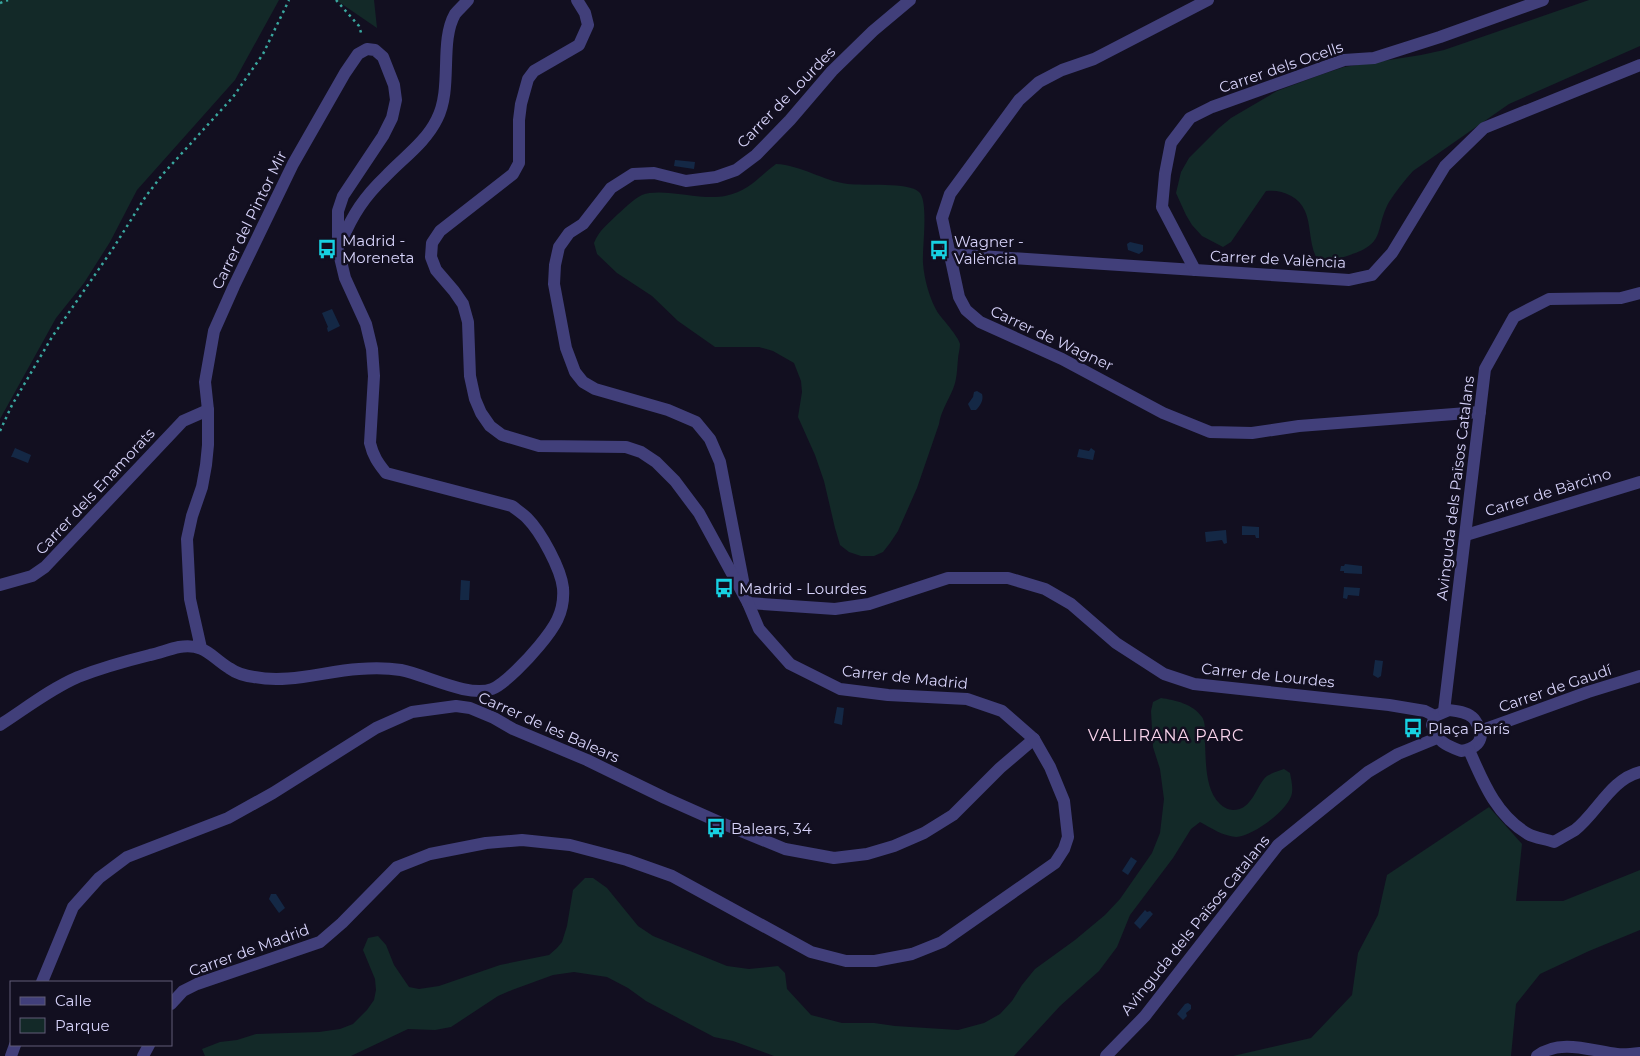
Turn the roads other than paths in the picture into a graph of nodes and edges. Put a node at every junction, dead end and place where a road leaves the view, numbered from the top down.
1 (468, 0) edge
2 (577, 0) edge
3 (910, 0) edge
4 (1208, 0) edge
5 (1543, 0) edge
6 (1640, 65) edge
7 (338, 249) junction
8 (949, 254) junction
9 (1195, 270) junction
10 (1640, 293) edge
11 (208, 410) junction
12 (1480, 412) junction
13 (1640, 482) edge
14 (1466, 535) junction
15 (0, 586) edge
16 (748, 603) junction
17 (201, 648) junction
18 (1640, 676) edge
19 (479, 692) junction
20 (476, 710) junction
21 (1440, 713) junction
22 (0, 725) edge
23 (1480, 731) junction
24 (1437, 738) junction
25 (1034, 739) junction
26 (1469, 750) junction
27 (1640, 772) edge
28 (42, 981) edge
29 (172, 1003) edge
30 (1640, 1053) edge
31 (1106, 1056) edge
32 (1537, 1056) edge

1 - 7 street
2 - 16 street, Carrer de Madrid
3 - 16 street, Carrer de Lourdes
4 - 8 street, Carrer de Wagner
5 - 9 street, Carrer dels Ocells
6 - 9 street, Carrer de València
7 - 11 street, Carrer del Pintor Mir
7 - 19 street
8 - 9 street, Carrer de València
8 - 12 street, Carrer de Wagner
10 - 12 street, Avinguda dels Països Catalans
11 - 15 street, Carrer dels Enamorats
11 - 17 street, Carrer del Pintor Mir
12 - 14 street, Avinguda dels Països Catalans
13 - 14 street, Carrer de Bàrcino
14 - 21 street, Avinguda dels Països Catalans
16 - 21 street, Carrer de Lourdes
16 - 25 street, Carrer de Madrid
17 - 19 street
17 - 22 street
18 - 23 street, Carrer de Gaudí
19 - 20 street
20 - 25 street, Carrer de les Balears
20 - 28 street, Carrer de les Balears
21 - 23 street
21 - 24 street
23 - 26 street
24 - 26 street
24 - 31 street, Avinguda dels Països Catalans
25 - 29 street, Carrer de Madrid
26 - 27 street
30 - 32 street

